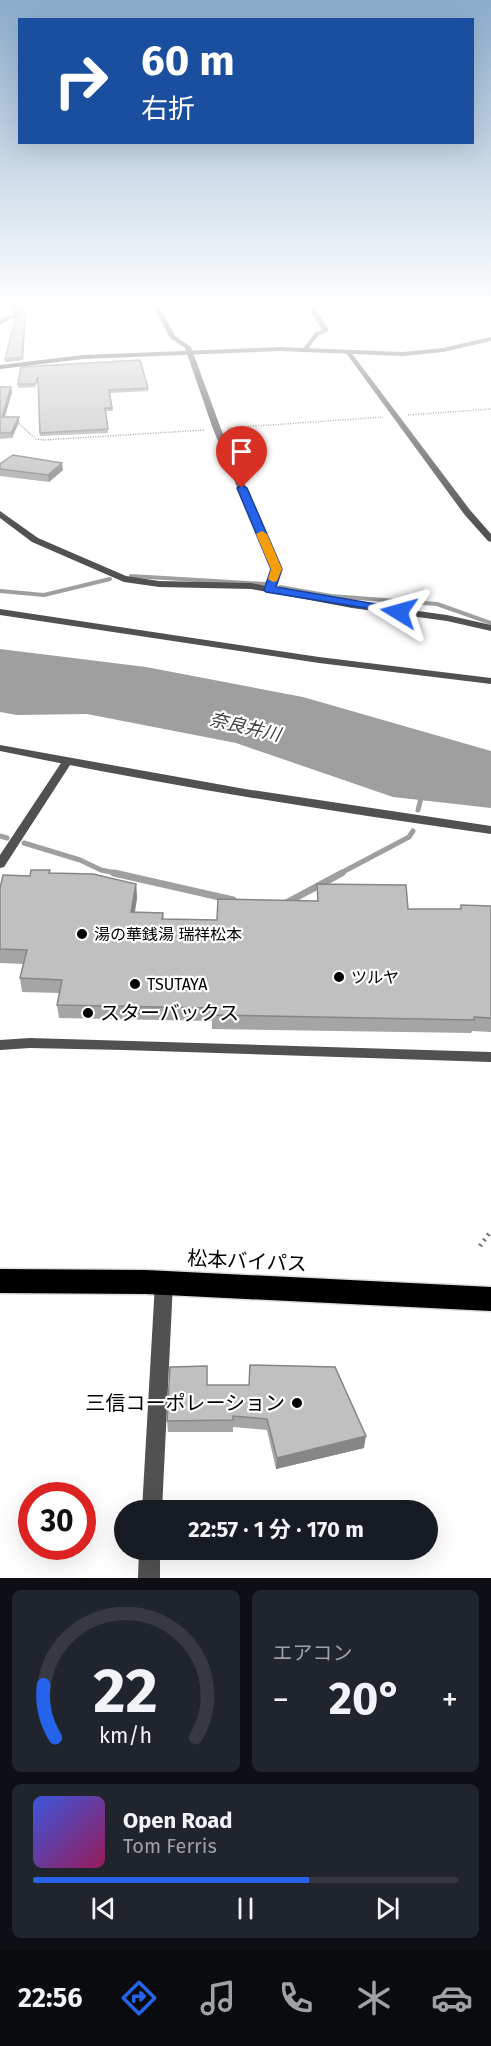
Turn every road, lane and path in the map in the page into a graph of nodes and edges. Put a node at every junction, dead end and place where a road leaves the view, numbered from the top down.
1 (198, 380) edge
2 (368, 380) edge
3 (491, 409) edge
4 (395, 416) junction
5 (12, 421) edge
6 (217, 429) junction
7 (0, 514) edge
8 (491, 539) edge
9 (269, 590) junction
10 (0, 612) edge
11 (0, 617) edge
12 (51, 619) junction
13 (491, 628) edge
14 (491, 681) edge
15 (0, 748) edge
16 (67, 762) junction
17 (491, 830) edge
18 (0, 864) edge
19 (0, 1046) edge
20 (491, 1057) edge
21 (491, 1231) edge
22 (480, 1246) dead end
23 (0, 1281) edge
24 (164, 1283) junction
25 (491, 1299) edge
26 (153, 1500) edge
27 (150, 1560) edge
28 (149, 1578) edge

1 - 6 street
2 - 4 street
3 - 4 path
4 - 6 path
4 - 8 street
5 - 6 path
6 - 9 street
7 - 9 street
9 - 13 street
10 - 12 street
11 - 12 street
12 - 14 street
15 - 16 street
16 - 17 street
16 - 18 lane
19 - 20 lane
21 - 22 path
23 - 24 highway, 松本バイパス
24 - 25 highway, 松本バイパス
24 - 26 street
27 - 28 street

